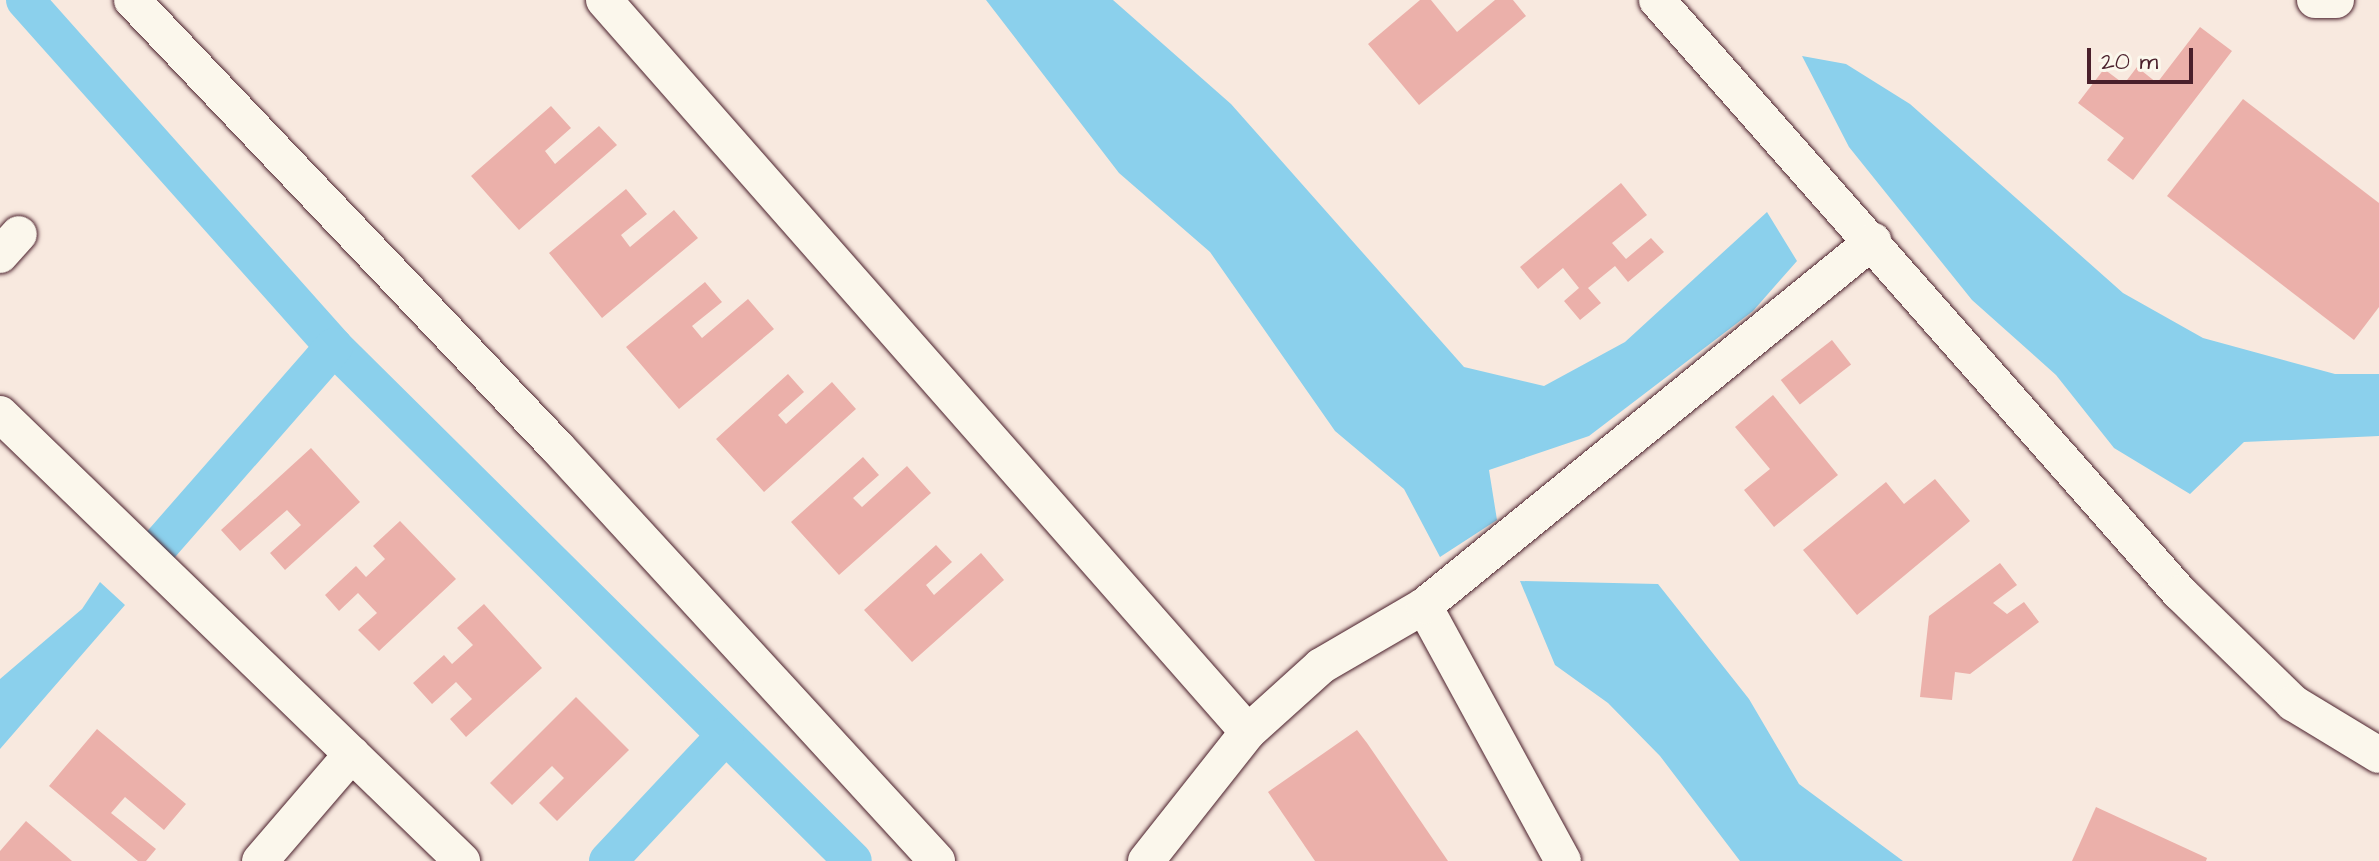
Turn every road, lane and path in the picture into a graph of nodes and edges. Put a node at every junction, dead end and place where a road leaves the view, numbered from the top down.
1 (132, 0) edge
2 (604, 0) edge
3 (1657, 0) edge
4 (2315, 0) edge
5 (2336, 0) edge
6 (1873, 241) junction
7 (0, 414) edge
8 (1424, 606) junction
9 (1248, 732) junction
10 (352, 754) junction
11 (2379, 755) edge
12 (1552, 853) edge
13 (260, 861) edge
14 (462, 861) edge
15 (937, 861) edge
16 (1146, 861) edge

1 - 15 street
2 - 9 street
3 - 6 street
4 - 5 street
6 - 8 street
6 - 11 street
7 - 10 street
8 - 9 street
8 - 12 street
9 - 16 street
10 - 13 street
10 - 14 street

